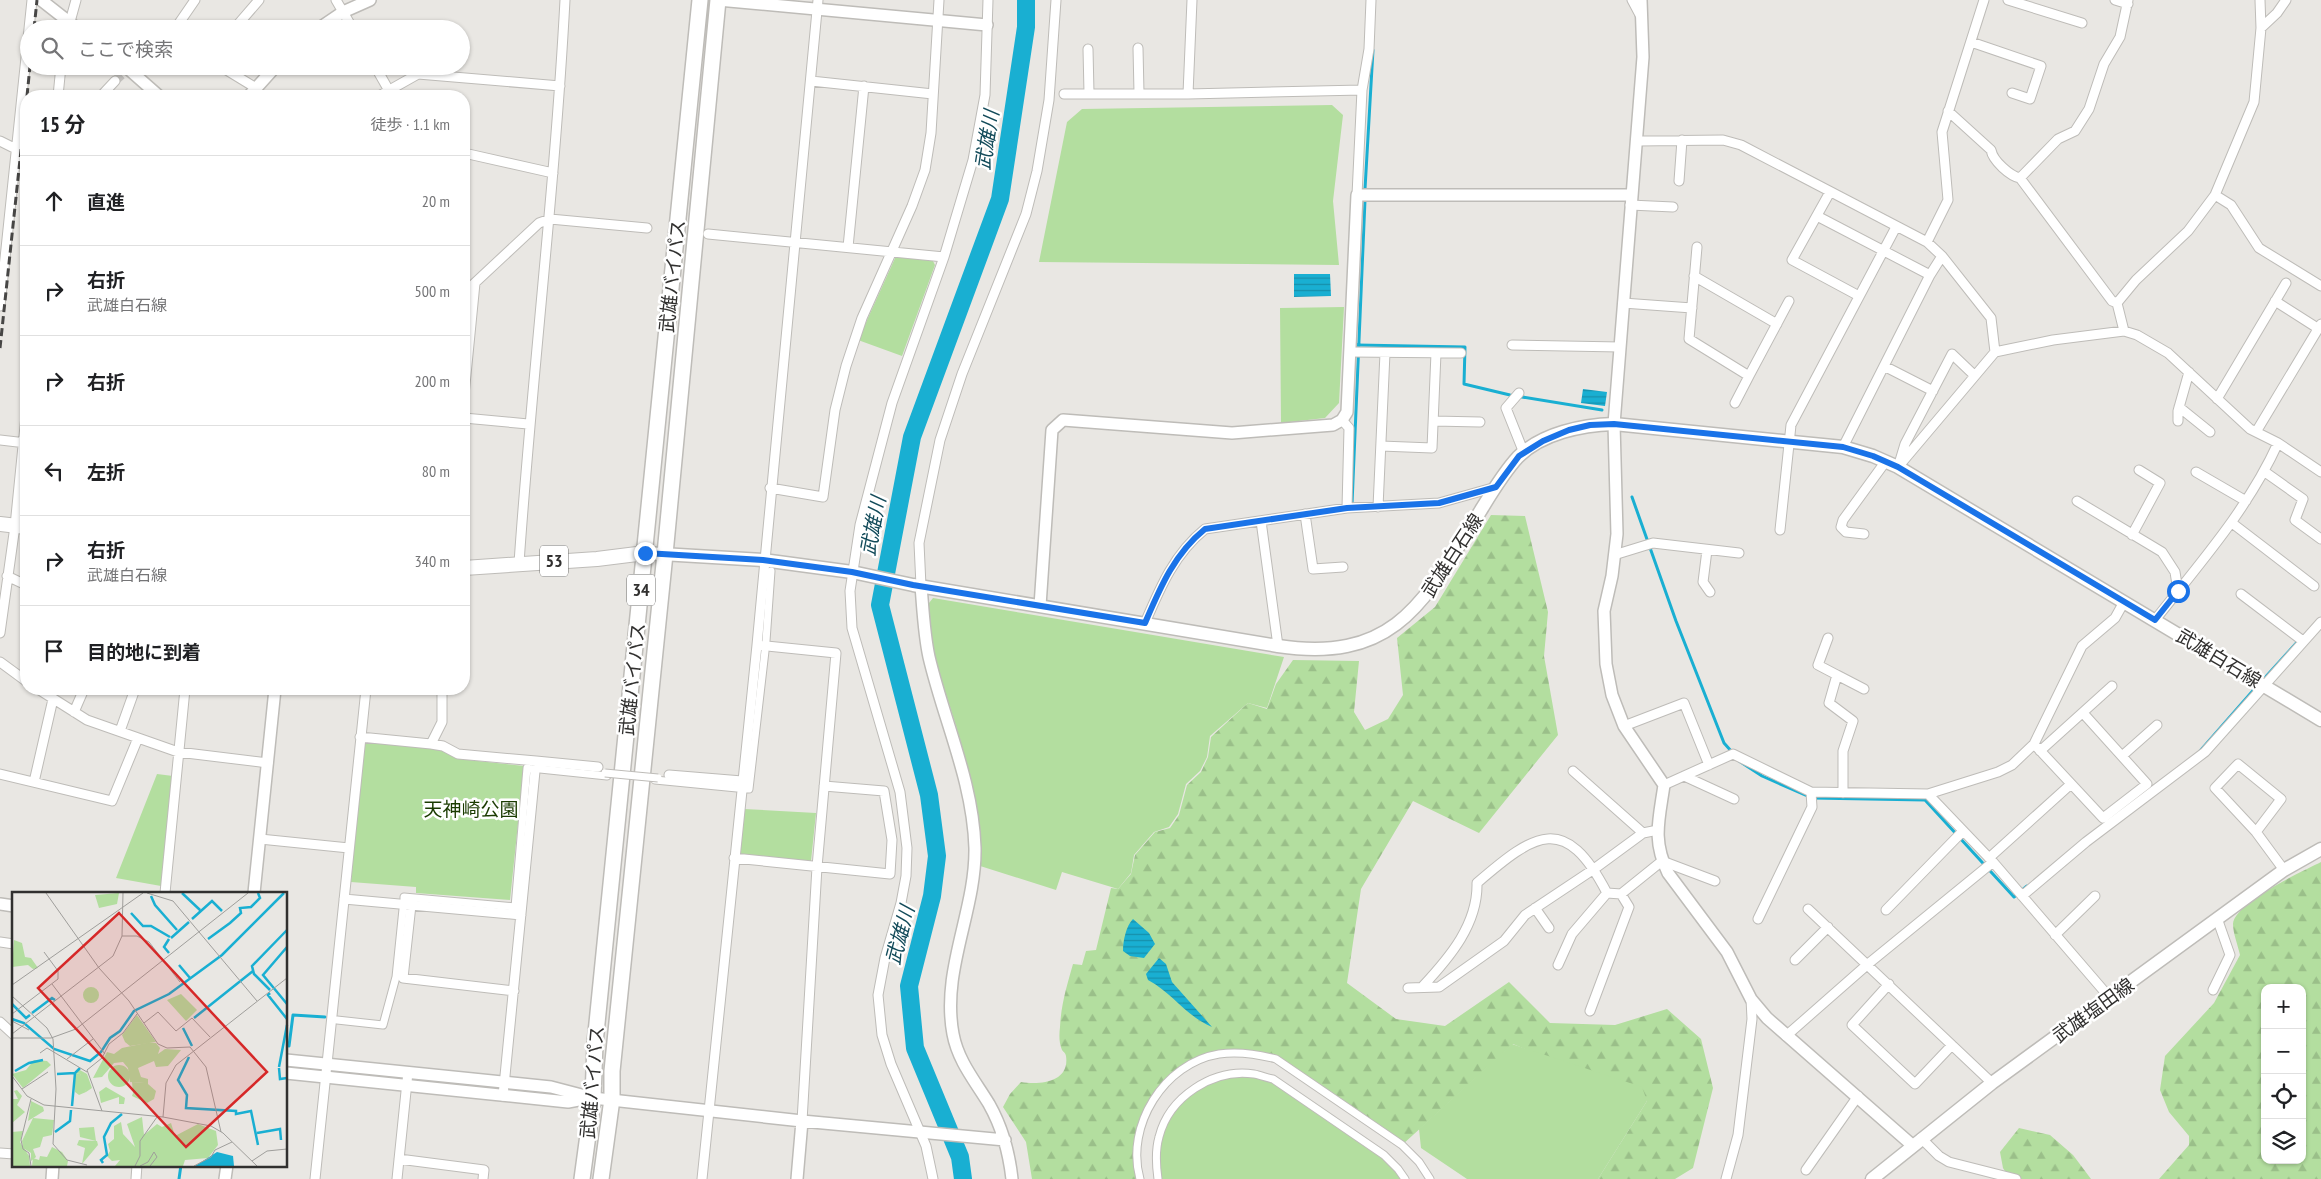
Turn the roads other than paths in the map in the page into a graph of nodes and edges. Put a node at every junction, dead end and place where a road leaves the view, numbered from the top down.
1 (32, 0) edge
2 (41, 0) edge
3 (76, 0) edge
4 (195, 0) edge
5 (258, 0) edge
6 (336, 0) edge
7 (370, 0) edge
8 (565, 0) edge
9 (700, 0) edge
10 (718, 0) edge
11 (938, 0) edge
12 (988, 0) edge
13 (1056, 0) edge
14 (1192, 0) edge
15 (1371, 0) edge
16 (1632, 0) edge
17 (1641, 0) edge
18 (1984, 0) edge
19 (2008, 0) edge
20 (2115, 0) edge
21 (2260, 0) edge
22 (2286, 0) edge
23 (2128, 2) edge
24 (817, 5) edge
25 (343, 12) junction
26 (1641, 17) junction
27 (30, 20) edge
28 (64, 20) edge
29 (73, 20) edge
30 (182, 20) edge
31 (241, 20) edge
32 (331, 20) edge
33 (348, 20) edge
34 (938, 21) junction
35 (2082, 23) dead end
36 (987, 25) junction
37 (2261, 28) junction
38 (1971, 42) junction
39 (1138, 48) dead end
40 (1088, 49) dead end
41 (24, 75) edge
42 (60, 75) edge
43 (135, 75) edge
44 (231, 75) edge
45 (268, 75) edge
46 (380, 75) edge
47 (417, 75) edge
48 (430, 75) edge
49 (115, 81) tunnel mouth
50 (811, 81) junction
51 (560, 86) junction
52 (864, 86) junction
53 (22, 90) edge
54 (59, 90) edge
55 (107, 90) edge
56 (152, 90) edge
57 (250, 90) edge
58 (255, 90) edge
59 (389, 90) edge
60 (395, 90) edge
61 (1362, 90) junction
62 (1089, 93) junction
63 (1139, 93) junction
64 (2012, 93) dead end
65 (933, 94) junction
66 (1064, 94) dead end
67 (1188, 94) junction
68 (1948, 111) junction
69 (20, 112) edge
70 (0, 140) edge
71 (1682, 140) junction
72 (1638, 141) junction
73 (16, 149) junction
74 (470, 154) edge
75 (553, 173) junction
76 (2020, 178) junction
77 (1679, 181) dead end
78 (1830, 192) junction
79 (1357, 195) junction
80 (2216, 195) junction
81 (1631, 200) junction
82 (1673, 207) dead end
83 (1816, 216) junction
84 (550, 219) junction
85 (1896, 227) junction
86 (647, 228) dead end
87 (708, 234) dead end
88 (795, 242) junction
89 (1927, 242) junction
90 (848, 247) junction
91 (1697, 247) dead end
92 (1883, 251) junction
93 (892, 252) junction
94 (1942, 256) junction
95 (944, 257) junction
96 (1930, 275) junction
97 (1694, 276) junction
98 (475, 283) junction
99 (2286, 283) dead end
100 (2321, 286) edge
101 (1, 287) edge
102 (470, 288) edge
103 (1860, 296) junction
104 (1789, 301) dead end
105 (2275, 301) junction
106 (1623, 303) junction
107 (2117, 303) junction
108 (0, 306) edge
109 (1692, 308) junction
110 (1777, 324) junction
111 (2320, 327) edge
112 (2124, 331) junction
113 (470, 334) edge
114 (1512, 345) dead end
115 (1620, 347) junction
116 (1355, 352) junction
117 (1995, 352) junction
118 (1385, 353) junction
119 (1436, 353) junction
120 (1461, 353) dead end
121 (1884, 366) junction
122 (2189, 372) junction
123 (1974, 375) junction
124 (1749, 376) junction
125 (1933, 391) junction
126 (1517, 395) dead end
127 (2217, 399) junction
128 (1735, 403) dead end
129 (2179, 407) junction
130 (470, 419) edge
131 (1342, 420) junction
132 (1434, 421) junction
133 (2178, 421) dead end
134 (1480, 422) dead end
135 (528, 424) junction
136 (1614, 424) junction
137 (2210, 432) dead end
138 (2256, 432) junction
139 (0, 440) edge
140 (20, 442) edge
141 (1790, 442) junction
142 (2278, 444) junction
143 (1381, 446) junction
144 (1843, 447) junction
145 (1524, 453) junction
146 (1886, 461) junction
147 (1898, 467) junction
148 (2139, 470) dead end
149 (2196, 472) dead end
150 (2265, 472) junction
151 (2321, 472) edge
152 (1496, 487) junction
153 (770, 488) junction
154 (2077, 501) dead end
155 (2246, 502) junction
156 (1378, 507) junction
157 (1347, 508) junction
158 (1305, 514) junction
159 (1261, 521) junction
160 (2232, 523) junction
161 (0, 524) edge
162 (20, 527) edge
163 (20, 530) edge
164 (1780, 530) dead end
165 (1864, 534) dead end
166 (2132, 535) junction
167 (2321, 539) edge
168 (1707, 550) junction
169 (645, 553) junction
170 (1739, 553) dead end
171 (665, 554) junction
172 (1614, 555) junction
173 (763, 560) junction
174 (519, 563) junction
175 (470, 567) edge
176 (1343, 567) dead end
177 (772, 571) dead end
178 (852, 572) junction
179 (7, 576) junction
180 (20, 582) edge
181 (917, 586) junction
182 (2314, 586) dead end
183 (2178, 591) junction
184 (1710, 592) dead end
185 (2241, 594) dead end
186 (2124, 602) junction
187 (1040, 606) junction
188 (2155, 620) junction
189 (2321, 622) edge
190 (1145, 623) junction
191 (0, 633) edge
192 (1828, 638) dead end
193 (766, 641) dead end
194 (2303, 641) junction
195 (757, 645) junction
196 (1278, 646) junction
197 (765, 651) dead end
198 (0, 662) edge
199 (1837, 674) junction
200 (20, 677) edge
201 (2263, 685) junction
202 (2112, 686) dead end
203 (1864, 689) dead end
204 (47, 695) edge
205 (81, 695) edge
206 (133, 695) edge
207 (184, 695) edge
208 (274, 695) edge
209 (365, 695) edge
210 (442, 695) edge
211 (53, 699) junction
212 (74, 712) junction
213 (2083, 712) junction
214 (2321, 720) edge
215 (2157, 724) dead end
216 (1624, 726) junction
217 (120, 731) junction
218 (138, 738) junction
219 (360, 738) junction
220 (431, 744) junction
221 (2037, 748) junction
222 (178, 752) junction
223 (2122, 756) junction
224 (268, 763) junction
225 (1709, 765) junction
226 (536, 766) junction
227 (1573, 771) dead end
228 (604, 772) joint
229 (0, 774) edge
230 (669, 775) dead end
231 (1684, 776) junction
232 (34, 782) junction
233 (2071, 784) junction
234 (1664, 785) junction
235 (741, 786) junction
236 (824, 786) junction
237 (1811, 792) junction
238 (1844, 793) junction
239 (1928, 794) junction
240 (1734, 799) dead end
241 (1658, 830) junction
242 (1963, 831) junction
243 (2256, 832) junction
244 (1642, 833) junction
245 (260, 839) junction
246 (349, 848) junction
247 (2321, 849) edge
248 (734, 858) junction
249 (1662, 860) junction
250 (1991, 860) junction
251 (817, 867) junction
252 (1594, 869) junction
253 (2284, 870) junction
254 (1715, 881) dead end
255 (165, 892) edge
256 (254, 892) edge
257 (1606, 893) junction
258 (1621, 894) junction
259 (2022, 896) junction
260 (2096, 896) dead end
261 (344, 899) junction
262 (406, 905) junction
263 (1535, 908) junction
264 (1808, 909) dead end
265 (1886, 910) dead end
266 (522, 915) junction
267 (2217, 918) junction
268 (1758, 919) dead end
269 (1828, 926) junction
270 (1549, 928) dead end
271 (2055, 935) junction
272 (1795, 960) dead end
273 (1868, 964) junction
274 (1558, 966) dead end
275 (1889, 984) junction
276 (1423, 986) junction
277 (1408, 988) dead end
278 (2213, 990) dead end
279 (514, 991) junction
280 (2110, 998) junction
281 (1751, 999) junction
282 (1590, 1011) dead end
283 (336, 1020) dead end
284 (0, 1022) edge
285 (12, 1033) edge
286 (1786, 1036) junction
287 (1952, 1045) junction
288 (288, 1060) edge
289 (327, 1064) junction
290 (408, 1072) junction
291 (288, 1073) edge
292 (326, 1077) junction
293 (505, 1082) junction
294 (1992, 1083) junction
295 (407, 1086) junction
296 (503, 1096) junction
297 (1858, 1096) junction
298 (593, 1098) junction
299 (612, 1099) junction
300 (709, 1110) junction
301 (802, 1121) junction
302 (924, 1133) junction
303 (1005, 1140) junction
304 (1917, 1141) junction
305 (399, 1160) junction
306 (53, 1166) edge
307 (137, 1166) edge
308 (226, 1166) edge
309 (1806, 1170) dead end
310 (52, 1179) edge
311 (136, 1179) edge
312 (225, 1179) edge
313 (315, 1179) edge
314 (397, 1179) edge
315 (483, 1179) edge
316 (582, 1179) edge
317 (601, 1179) edge
318 (702, 1179) edge
319 (797, 1179) edge
320 (933, 1179) edge
321 (1012, 1179) edge
322 (1140, 1179) edge
323 (1158, 1179) edge
324 (1405, 1179) edge
325 (1430, 1179) edge
326 (1726, 1179) edge
327 (1872, 1179) edge
328 (2016, 1179) edge

1 - 27 street
2 - 28 street
3 - 29 street
4 - 30 street
5 - 31 street
6 - 25 street
7 - 25 street
8 - 51 street
9 - 169 highway, 武雄バイパス / 34
10 - 24 street
10 - 171 highway, 武雄バイパス / 34
11 - 34 street
12 - 36 street
13 - 181 street
14 - 67 street
15 - 61 street
16 - 26 street
17 - 26 street
18 - 38 street
19 - 35 street
20 - 23 street
21 - 37 street
22 - 37 street
23 - 76 street
24 - 34 street
24 - 50 street
25 - 32 street
25 - 33 street
26 - 72 street
34 - 36 street
34 - 65 street
36 - 95 street
37 - 80 street
38 - 64 street
38 - 68 street
39 - 63 street
40 - 62 street
41 - 53 street
42 - 54 street
43 - 56 street
44 - 57 street
45 - 58 street
46 - 59 street
47 - 60 street
48 - 51 street
49 - 55 street
50 - 52 street
50 - 88 street
51 - 75 street
52 - 65 street
52 - 90 street
61 - 67 street
61 - 79 street
62 - 63 street
62 - 66 street
63 - 67 street
65 - 93 street
68 - 76 street
68 - 89 street
69 - 73 street
70 - 73 street
71 - 72 street
71 - 77 street
71 - 78 street
72 - 81 street
73 - 101 street
74 - 75 street
75 - 84 street
76 - 107 street
78 - 83 street
78 - 85 street
79 - 81 street
79 - 116 street
80 - 100 street
80 - 107 street
81 - 82 street
81 - 106 street
83 - 92 street
83 - 103 street
84 - 86 street
84 - 98 street
84 - 135 street
85 - 89 street
85 - 92 street
87 - 88 street
88 - 90 street
88 - 153 street
89 - 94 street
90 - 93 street
91 - 97 street
92 - 96 street
92 - 103 street
93 - 95 street
93 - 153 street
94 - 96 street
94 - 117 street
95 - 178 street
96 - 121 street
97 - 109 street
97 - 110 street
98 - 102 street
98 - 113 street
99 - 105 street
101 - 108 street
103 - 141 street
104 - 110 street
105 - 111 street
105 - 127 street
106 - 109 street
106 - 115 street
107 - 112 street
109 - 124 street
110 - 124 street
111 - 138 street
112 - 117 street
112 - 122 street
114 - 115 street
115 - 136 street
116 - 118 street
116 - 131 street
117 - 123 street
118 - 119 street
118 - 143 street
119 - 120 street
119 - 132 street
121 - 125 street
121 - 144 street
122 - 127 street
122 - 129 street
123 - 125 street
123 - 147 street
124 - 128 street
125 - 147 street
126 - 145 street
127 - 138 street
129 - 133 street
129 - 137 street
130 - 135 street
131 - 157 street
131 - 187 street
132 - 134 street
132 - 143 street
135 - 174 street
136 - 141 main road, 武雄白石線
136 - 145 main road, 武雄白石線
136 - 172 street
138 - 142 street
139 - 140 street
141 - 144 main road, 武雄白石線
141 - 164 street
142 - 150 street
142 - 151 street
143 - 156 street
144 - 146 main road, 武雄白石線
145 - 152 main road, 武雄白石線
146 - 147 main road, 武雄白石線
146 - 165 street
147 - 186 main road, 武雄白石線
148 - 166 street
149 - 155 street
150 - 155 street
150 - 167 street
152 - 156 street
152 - 196 main road, 武雄白石線
153 - 173 street
154 - 166 street
155 - 160 street
156 - 157 street
157 - 158 street
158 - 159 street
158 - 176 street
159 - 190 street
159 - 196 street
160 - 182 street
160 - 183 street
161 - 162 main road
163 - 179 street
166 - 183 street
168 - 170 street
168 - 172 street
168 - 184 street
169 - 171 main road, 武雄白石線
169 - 174 main road, 53
169 - 298 highway, 武雄バイパス / 34
171 - 173 main road, 武雄白石線
171 - 299 highway, 武雄バイパス / 34
172 - 216 street
173 - 178 main road, 武雄白石線
173 - 195 street
174 - 175 main road, 53
177 - 193 street
178 - 181 main road, 武雄白石線
178 - 302 street
179 - 180 street
179 - 191 street
181 - 187 main road, 武雄白石線
181 - 303 street
183 - 188 street
185 - 194 street
186 - 188 main road, 武雄白石線
186 - 221 street
187 - 190 main road, 武雄白石線
188 - 201 main road, 武雄白石線
189 - 194 street
190 - 196 main road, 武雄白石線
192 - 199 street
194 - 201 street
195 - 235 street
195 - 236 street
197 - 235 street
198 - 200 street
199 - 203 street
199 - 238 street
201 - 214 main road, 武雄白石線
201 - 259 street
202 - 213 street
204 - 211 street
205 - 212 street
206 - 217 street
207 - 222 street
208 - 224 street
209 - 219 street
210 - 220 street
211 - 212 street
211 - 232 street
212 - 217 street
213 - 221 street
213 - 223 street
215 - 223 street
216 - 225 street
216 - 234 street
217 - 218 street
218 - 222 street
218 - 232 street
219 - 220 street
219 - 246 street
220 - 226 street
221 - 233 street
221 - 239 street
222 - 224 street
222 - 255 street
223 - 233 street
224 - 245 street
225 - 231 street
225 - 237 street
226 - 228 street
226 - 262 street
226 - 266 street
227 - 244 street
228 - 235 street, bridge
229 - 232 street
230 - 235 street
231 - 234 street
231 - 240 street
233 - 250 street
234 - 241 street
235 - 248 street
236 - 251 street
236 - 251 street
237 - 238 street
237 - 268 street
238 - 239 street
239 - 242 street
241 - 244 street
241 - 249 street
242 - 250 street
242 - 265 street
243 - 243 street
243 - 253 street
244 - 252 street
245 - 246 street
245 - 256 street
246 - 261 street
247 - 253 main road, 武雄塩田線
248 - 251 street
248 - 300 street
249 - 254 street
249 - 258 street
249 - 281 street
250 - 259 street
250 - 273 street
251 - 301 street
252 - 257 street
252 - 263 street
252 - 276 street
253 - 267 main road, 武雄塩田線
257 - 258 street
257 - 274 street
258 - 282 street
259 - 271 street
260 - 271 street
261 - 262 street
261 - 289 street
262 - 266 street
262 - 279 street
262 - 283 street
263 - 270 street
263 - 276 street
264 - 269 street
266 - 279 street
267 - 278 street
267 - 280 main road, 武雄塩田線
269 - 272 street
269 - 273 street
271 - 280 street
273 - 275 street
273 - 286 street
275 - 287 street
275 - 287 street
276 - 277 street
279 - 293 street
280 - 294 main road, 武雄塩田線
281 - 286 street
281 - 326 street
284 - 285 street
286 - 297 street
287 - 294 street
288 - 289 street
289 - 290 street
289 - 292 street
290 - 293 street
290 - 295 street
291 - 292 street
292 - 295 street
292 - 313 street
293 - 296 street
293 - 298 street
294 - 304 main road, 武雄塩田線
295 - 296 street
295 - 305 street
296 - 298 street
297 - 304 street
297 - 309 street
298 - 299 street
298 - 316 highway, 武雄バイパス / 34
299 - 300 street
299 - 317 highway, 武雄バイパス / 34
300 - 301 street
300 - 318 street
301 - 302 street
301 - 319 street
302 - 303 street
302 - 320 street
303 - 321 street
304 - 327 main road, 武雄塩田線
304 - 328 street
305 - 314 street
305 - 315 street
306 - 310 street
307 - 311 street
308 - 312 street
322 - 325 street
323 - 324 street

